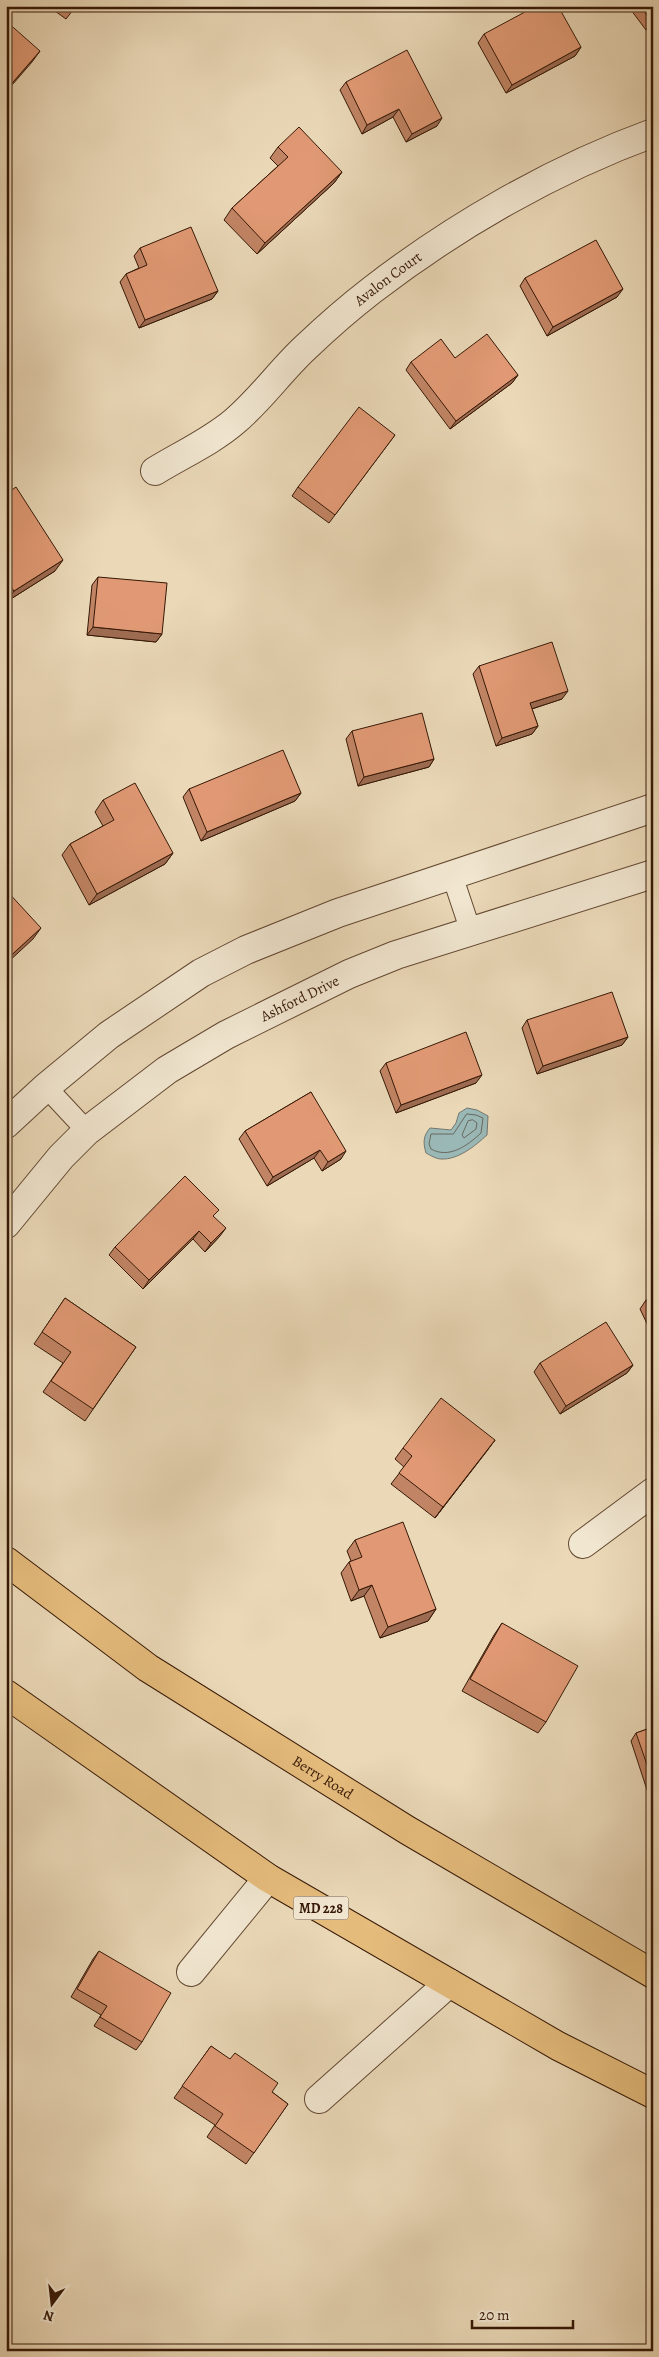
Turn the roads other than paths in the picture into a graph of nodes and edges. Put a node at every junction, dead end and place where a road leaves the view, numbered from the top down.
1 (653, 133) edge
2 (155, 471) dead end
3 (653, 808) edge
4 (653, 874) edge
5 (452, 875) junction
6 (471, 932) junction
7 (46, 1087) junction
8 (6, 1124) edge
9 (87, 1131) junction
10 (6, 1224) edge
11 (653, 1492) edge
12 (583, 1544) dead end
13 (6, 1561) edge
14 (6, 1694) edge
15 (268, 1878) junction
16 (191, 1972) dead end
17 (653, 1974) edge
18 (449, 1983) junction
19 (653, 2094) edge
20 (319, 2098) dead end

1 - 2 street, Avalon Court
3 - 5 street
4 - 6 street, Ashford Drive
5 - 6 lane
5 - 7 street
6 - 9 street, Ashford Drive
7 - 8 street
7 - 9 lane
9 - 10 street, Ashford Drive
11 - 12 street
13 - 17 highway, Berry Road
14 - 15 highway, MD 228
15 - 16 street
15 - 18 highway, MD 228
18 - 19 highway, MD 228
18 - 20 street

